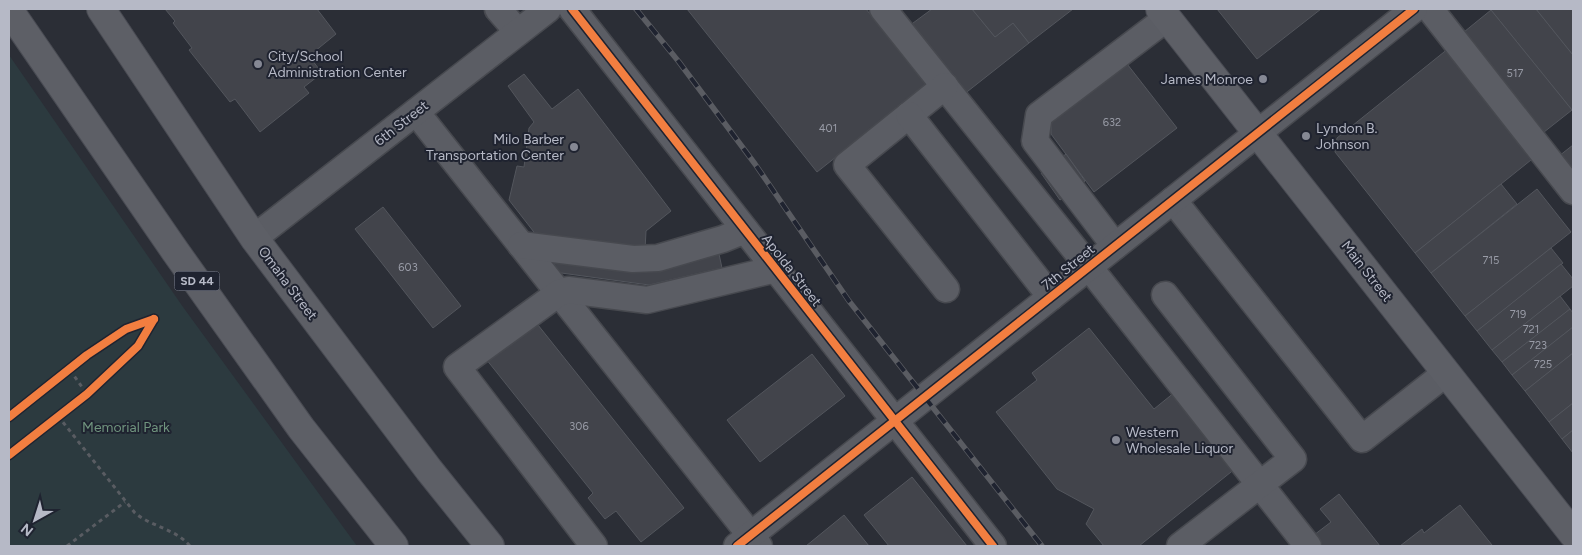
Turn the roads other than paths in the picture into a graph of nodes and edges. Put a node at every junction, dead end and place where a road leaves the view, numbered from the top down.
1 (101, 9) edge
2 (498, 9) edge
3 (548, 9) edge
4 (572, 9) edge
5 (883, 9) edge
6 (1414, 9) edge
7 (1430, 9) edge
8 (1163, 13) edge
9 (11, 15) edge
10 (518, 32) junction
11 (945, 86) junction
12 (416, 112) junction
13 (909, 115) junction
14 (1258, 133) junction
15 (1573, 191) edge
16 (1173, 200) junction
17 (745, 230) junction
18 (254, 238) junction
19 (521, 244) junction
20 (1114, 246) junction
21 (1088, 267) junction
22 (776, 269) junction
23 (946, 289) dead end
24 (559, 293) junction
25 (1165, 295) dead end
26 (1051, 297) junction
27 (1446, 373) junction
28 (894, 422) junction
29 (1259, 485) junction
30 (1573, 534) edge
31 (749, 543) edge
32 (394, 546) edge
33 (490, 546) edge
34 (594, 546) edge
35 (993, 546) edge
36 (1180, 546) edge
37 (1308, 546) edge

1 - 18 main road, Omaha Street
2 - 10 street
3 - 10 street, 6th Street
4 - 17 street, Apolda Street
5 - 11 street
6 - 14 street, 7th Street
7 - 15 street
8 - 14 main road, Main Street
8 - 20 street
9 - 32 main road, SD 44
10 - 12 street, 6th Street
11 - 13 street
11 - 21 street
12 - 18 street, 6th Street
12 - 19 street
13 - 23 street
13 - 26 street
14 - 16 street, 7th Street
14 - 27 main road, Main Street
16 - 20 street, 7th Street
16 - 27 street
17 - 19 street
17 - 22 street, Apolda Street
18 - 33 main road, Omaha Street
19 - 24 street
20 - 21 street, 7th Street
21 - 26 street, 7th Street
21 - 29 street
22 - 24 street
22 - 28 street, Apolda Street
24 - 31 street
24 - 34 street
25 - 29 street
26 - 28 street, 7th Street
27 - 30 main road, Main Street
28 - 31 street, 7th Street
28 - 35 street, Apolda Street
29 - 36 street
29 - 37 street

